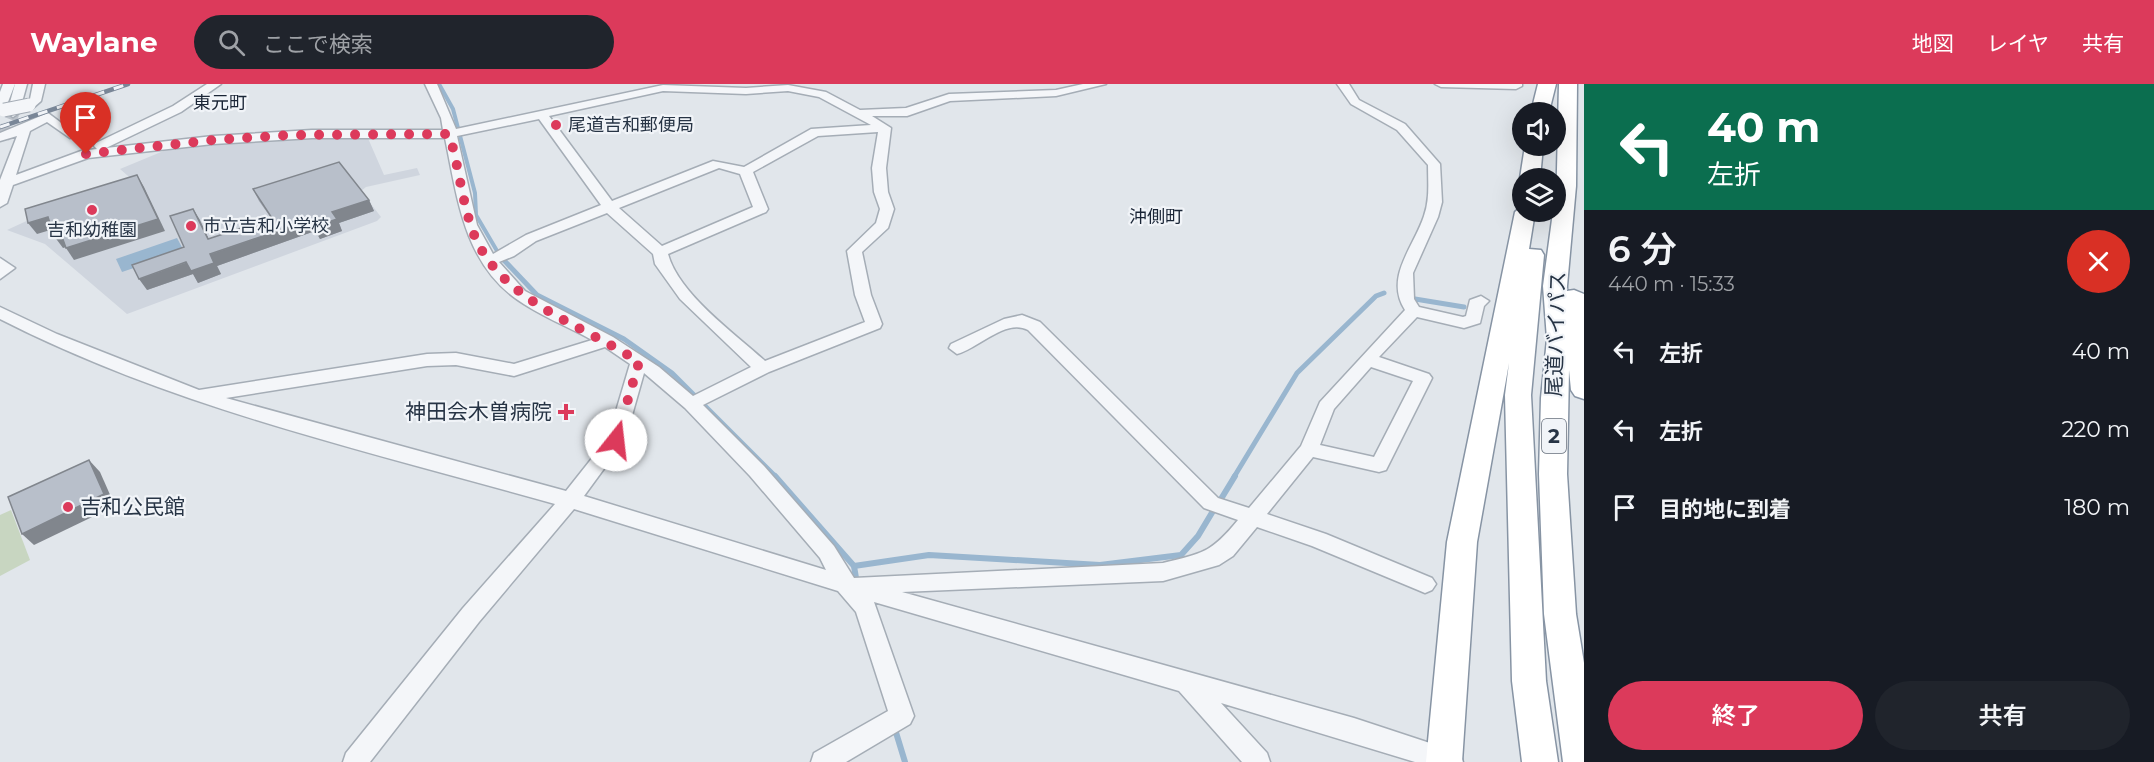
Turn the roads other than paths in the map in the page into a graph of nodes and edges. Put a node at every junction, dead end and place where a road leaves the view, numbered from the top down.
1 (21, 84) edge
2 (39, 84) edge
3 (215, 84) edge
4 (431, 84) edge
5 (1100, 84) edge
6 (1343, 84) edge
7 (1441, 84) edge
8 (1516, 84) edge
9 (1547, 84) edge
10 (1576, 84) edge
11 (6, 86) edge
12 (773, 86) edge
13 (1542, 102) edge
14 (1561, 102) edge
15 (1566, 102) edge
16 (4, 110) edge
17 (860, 112) junction
18 (543, 116) junction
19 (885, 128) junction
20 (25, 129) junction
21 (70, 134) dead end
22 (449, 134) junction
23 (1, 141) edge
24 (86, 154) junction
25 (746, 171) junction
26 (3, 184) edge
27 (0, 203) edge
28 (609, 207) junction
29 (1523, 222) edge
30 (1550, 222) edge
31 (1553, 222) edge
32 (1554, 222) edge
33 (660, 252) junction
34 (489, 261) junction
35 (0, 262) edge
36 (0, 274) edge
37 (1481, 301) dead end
38 (1414, 311) junction
39 (0, 312) edge
40 (607, 341) junction
41 (957, 348) dead end
42 (1368, 360) junction
43 (639, 362) junction
44 (763, 368) junction
45 (1584, 390) edge
46 (196, 396) junction
47 (692, 404) junction
48 (1310, 449) junction
49 (570, 500) junction
50 (1253, 518) junction
51 (1425, 584) dead end
52 (846, 585) junction
53 (890, 591) junction
54 (1186, 682) junction
55 (1446, 761) edge
56 (355, 762) edge
57 (824, 762) edge
58 (1258, 762) edge
59 (1540, 762) edge
60 (1581, 762) edge

1 - 16 street
2 - 16 street, bridge
3 - 24 street
4 - 22 street
5 - 17 street
6 - 38 street
7 - 8 street
9 - 13 highway
9 - 14 highway, 尾道バイパス / 2
10 - 15 street
11 - 16 street
12 - 17 street
12 - 18 street
17 - 19 street
18 - 22 street
18 - 28 street
19 - 25 street
19 - 44 street
20 - 21 street
20 - 23 street
20 - 26 street
22 - 24 street
22 - 34 street
24 - 26 street
25 - 28 street
25 - 33 street
26 - 27 street
28 - 33 street
28 - 34 street
29 - 55 highway
30 - 59 highway, 尾道バイパス / 2
31 - 60 highway, 尾道バイパス / 2
32 - 45 highway
33 - 44 street
34 - 40 street
35 - 36 street
37 - 38 street
38 - 42 street
39 - 46 street
40 - 43 street
40 - 46 street
41 - 50 street
42 - 48 street
42 - 48 street
43 - 47 street
43 - 49 street
44 - 47 street
46 - 49 street
47 - 52 street
48 - 50 street
49 - 52 street
49 - 56 street
50 - 51 street
50 - 53 street
52 - 53 street
52 - 57 street
53 - 54 street
54 - 55 street
54 - 58 street

